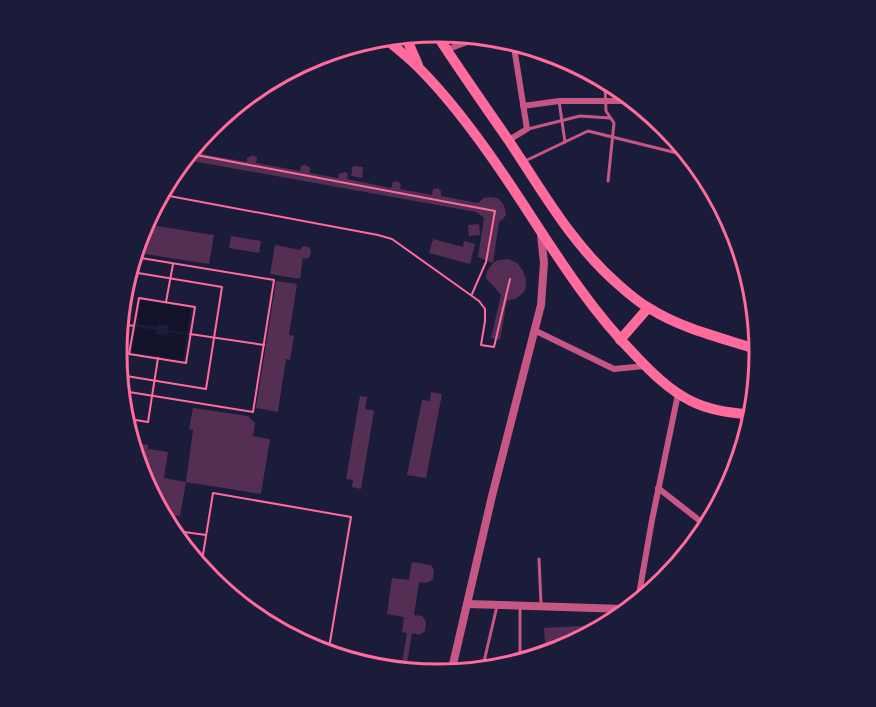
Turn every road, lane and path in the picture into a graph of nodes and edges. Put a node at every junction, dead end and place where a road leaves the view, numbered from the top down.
1 (441, 42) edge
2 (463, 43) edge
3 (409, 44) edge
4 (393, 46) edge
5 (446, 50) junction
6 (515, 52) edge
7 (419, 68) junction
8 (605, 91) edge
9 (559, 101) junction
10 (606, 101) junction
11 (620, 101) dead end
12 (523, 106) junction
13 (611, 118) junction
14 (562, 121) junction
15 (526, 129) junction
16 (613, 136) junction
17 (509, 140) junction
18 (565, 142) junction
19 (676, 153) edge
20 (198, 155) edge
21 (522, 162) junction
22 (608, 181) dead end
23 (169, 196) edge
24 (541, 234) junction
25 (141, 259) edge
26 (173, 264) junction
27 (137, 273) edge
28 (171, 278) junction
29 (510, 279) dead end
30 (471, 295) junction
31 (166, 302) junction
32 (648, 308) junction
33 (128, 325) edge
34 (134, 326) junction
35 (536, 331) junction
36 (190, 334) junction
37 (214, 338) junction
38 (620, 340) junction
39 (264, 345) junction
40 (750, 347) edge
41 (158, 358) junction
42 (645, 366) junction
43 (127, 376) edge
44 (154, 381) junction
45 (129, 392) edge
46 (678, 394) junction
47 (152, 396) junction
48 (744, 414) edge
49 (133, 420) edge
50 (658, 488) junction
51 (701, 521) edge
52 (183, 532) edge
53 (206, 535) junction
54 (203, 557) edge
55 (539, 559) dead end
56 (640, 591) edge
57 (467, 604) junction
58 (498, 605) junction
59 (520, 605) junction
60 (542, 606) junction
61 (617, 609) edge
62 (330, 645) edge
63 (520, 654) edge
64 (484, 661) edge
65 (453, 664) edge

1 - 5 main road
2 - 5 street
3 - 7 main road
4 - 7 main road
5 - 17 main road
6 - 12 street
7 - 24 main road
8 - 10 lane
9 - 10 street
9 - 12 street
9 - 14 lane
10 - 11 street
10 - 13 lane
12 - 15 street
13 - 14 lane
13 - 16 lane
14 - 15 lane
14 - 18 lane
15 - 17 street
16 - 18 lane
16 - 19 lane
16 - 22 lane
17 - 21 main road
18 - 21 lane
20 - 30 path
21 - 32 main road
23 - 30 path
24 - 35 street
24 - 38 main road
25 - 26 path
26 - 28 path
26 - 39 path
27 - 28 path
28 - 31 path
28 - 37 path
29 - 30 path
31 - 34 path
31 - 36 path
32 - 38 main road
32 - 40 main road
33 - 34 path
34 - 41 path
35 - 42 street
35 - 57 street
36 - 37 path
36 - 41 path
37 - 39 path
37 - 44 path
38 - 42 main road
39 - 47 path
41 - 44 path
42 - 46 main road
43 - 44 path
44 - 47 path
45 - 47 path
46 - 48 main road
46 - 50 street
47 - 49 path
50 - 51 street
50 - 56 street
52 - 53 path
53 - 54 path
53 - 62 path
55 - 60 lane
57 - 58 street
57 - 65 street
58 - 59 street
58 - 64 lane
59 - 60 street
59 - 63 lane
60 - 61 street

